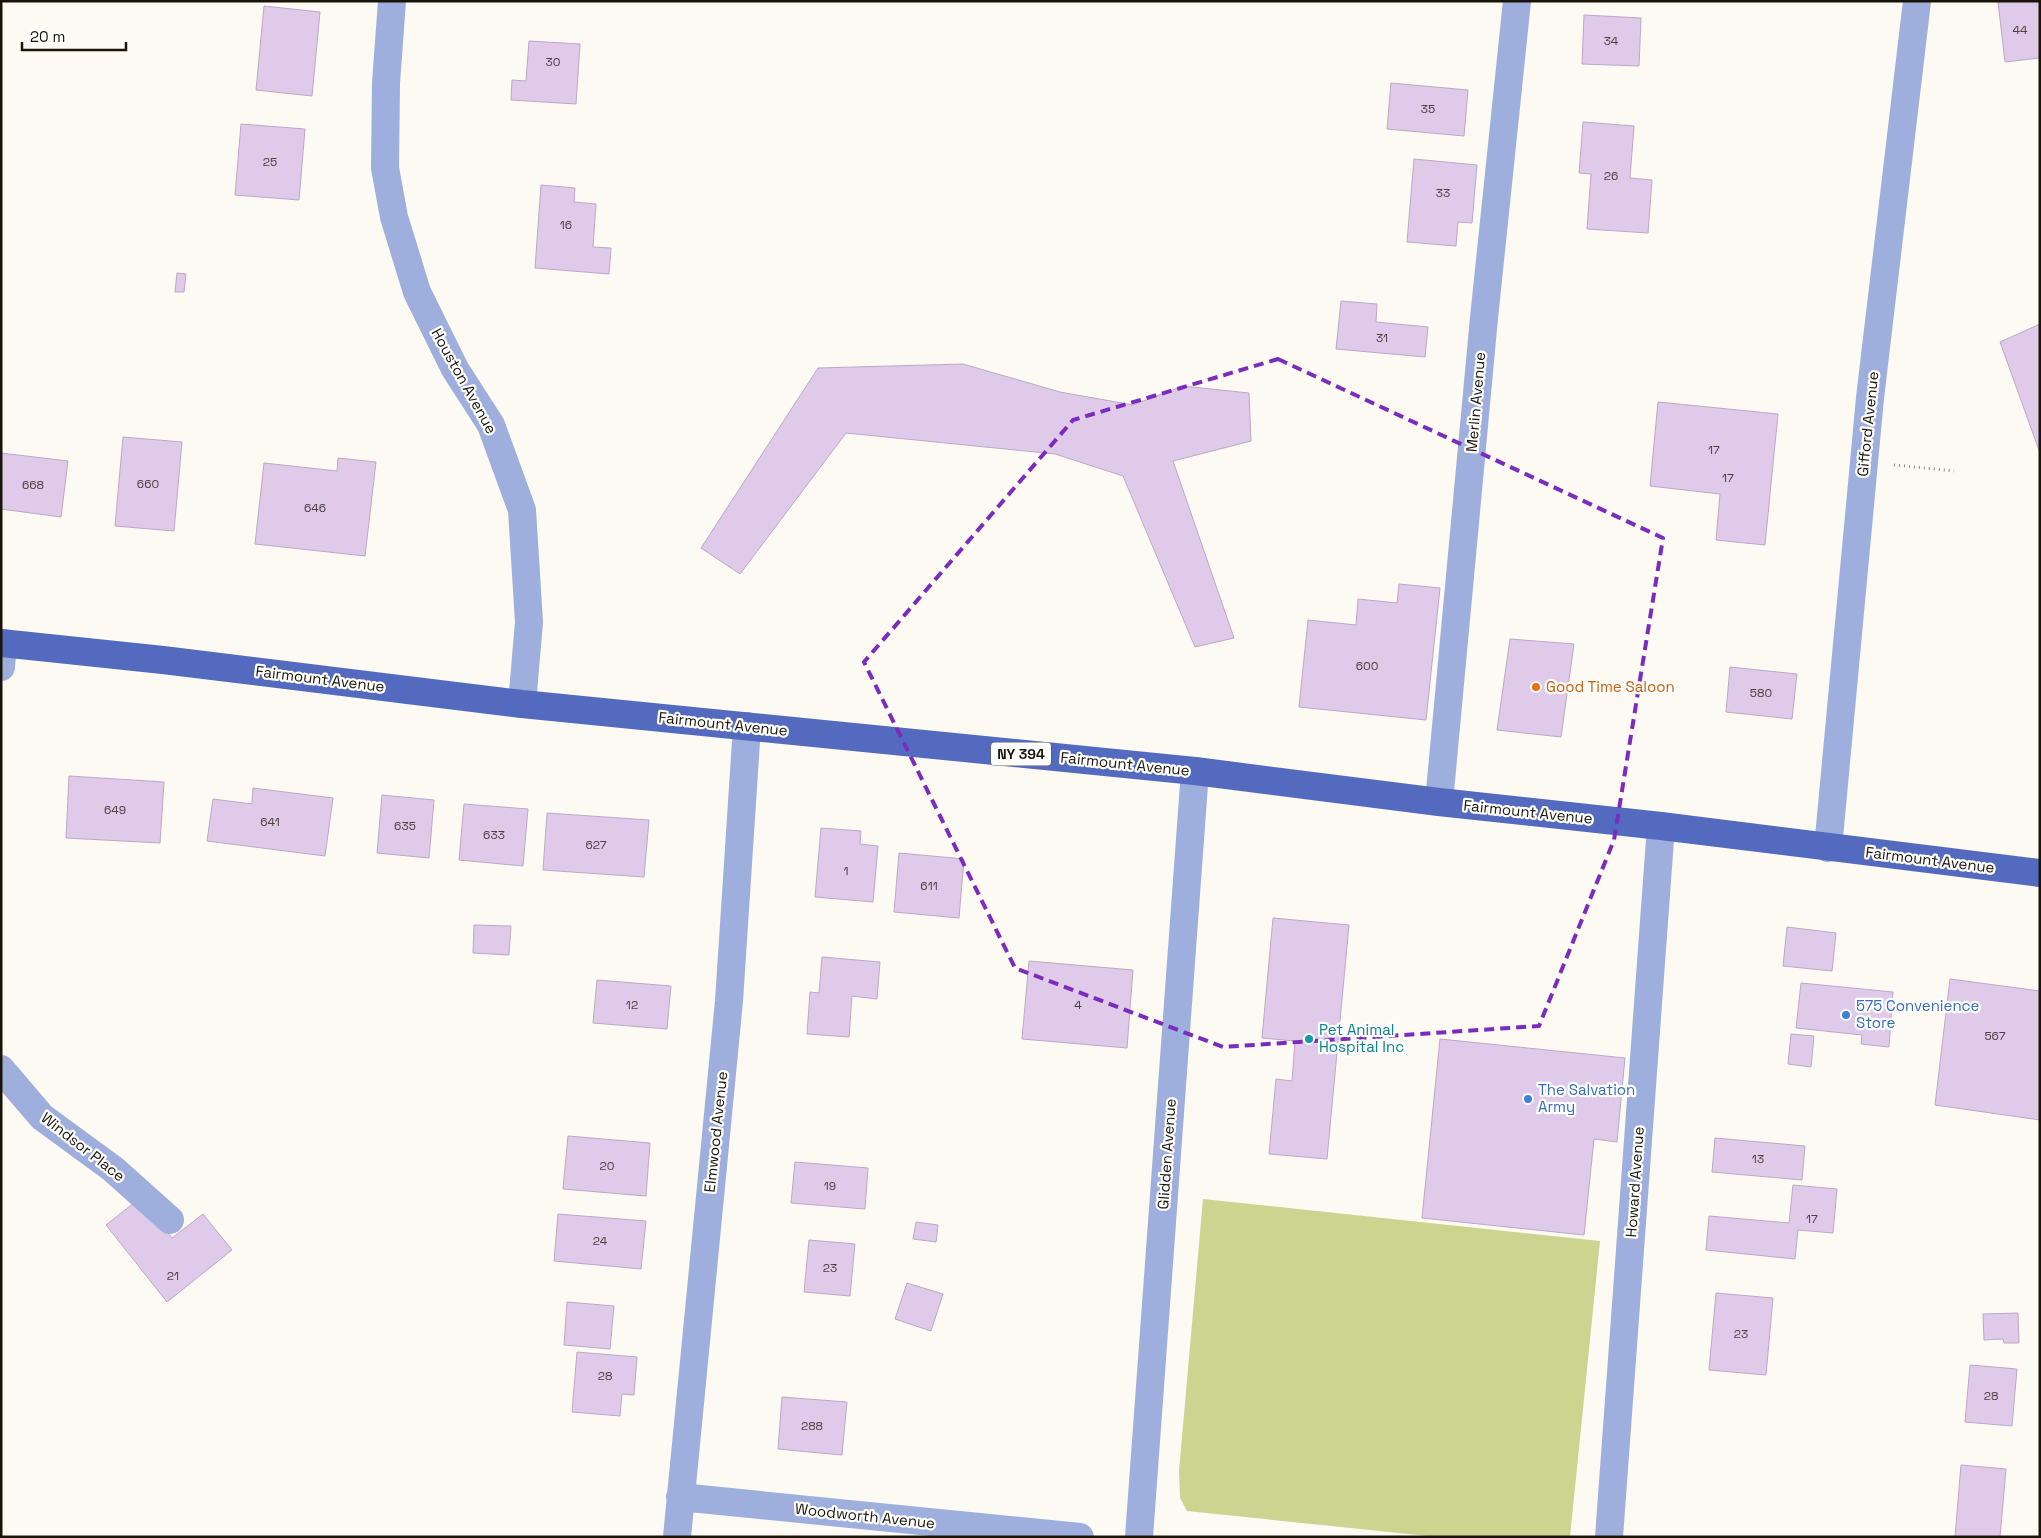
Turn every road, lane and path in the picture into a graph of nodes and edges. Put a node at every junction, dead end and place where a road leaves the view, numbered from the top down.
1 (392, 1) edge
2 (1517, 1) edge
3 (1917, 1) edge
4 (1864, 462) junction
5 (1954, 471) dead end
6 (2, 651) edge
7 (522, 704) junction
8 (747, 726) junction
9 (1195, 771) junction
10 (1439, 802) junction
11 (1662, 826) junction
12 (1828, 848) junction
13 (2040, 873) edge
14 (1, 1068) edge
15 (170, 1220) dead end
16 (680, 1497) junction
17 (676, 1537) edge
18 (1080, 1537) edge
19 (1139, 1537) edge
20 (1609, 1537) edge

1 - 7 street, Houston Avenue
2 - 10 street, Merlin Avenue
3 - 4 street, Gifford Avenue
4 - 5 path
4 - 12 street, Gifford Avenue
6 - 7 main road, Fairmount Avenue / NY 394
7 - 8 main road, Fairmount Avenue / NY 394
8 - 9 main road, Fairmount Avenue / NY 394
8 - 16 street, Elmwood Avenue
9 - 10 main road, Fairmount Avenue / NY 394
9 - 19 street, Glidden Avenue
10 - 11 main road, Fairmount Avenue / NY 394
11 - 12 main road, Fairmount Avenue / NY 394
11 - 20 street, Howard Avenue
12 - 13 main road, Fairmount Avenue / NY 394
14 - 15 street, Windsor Place
16 - 17 street, Elmwood Avenue
16 - 18 street, Woodworth Avenue

